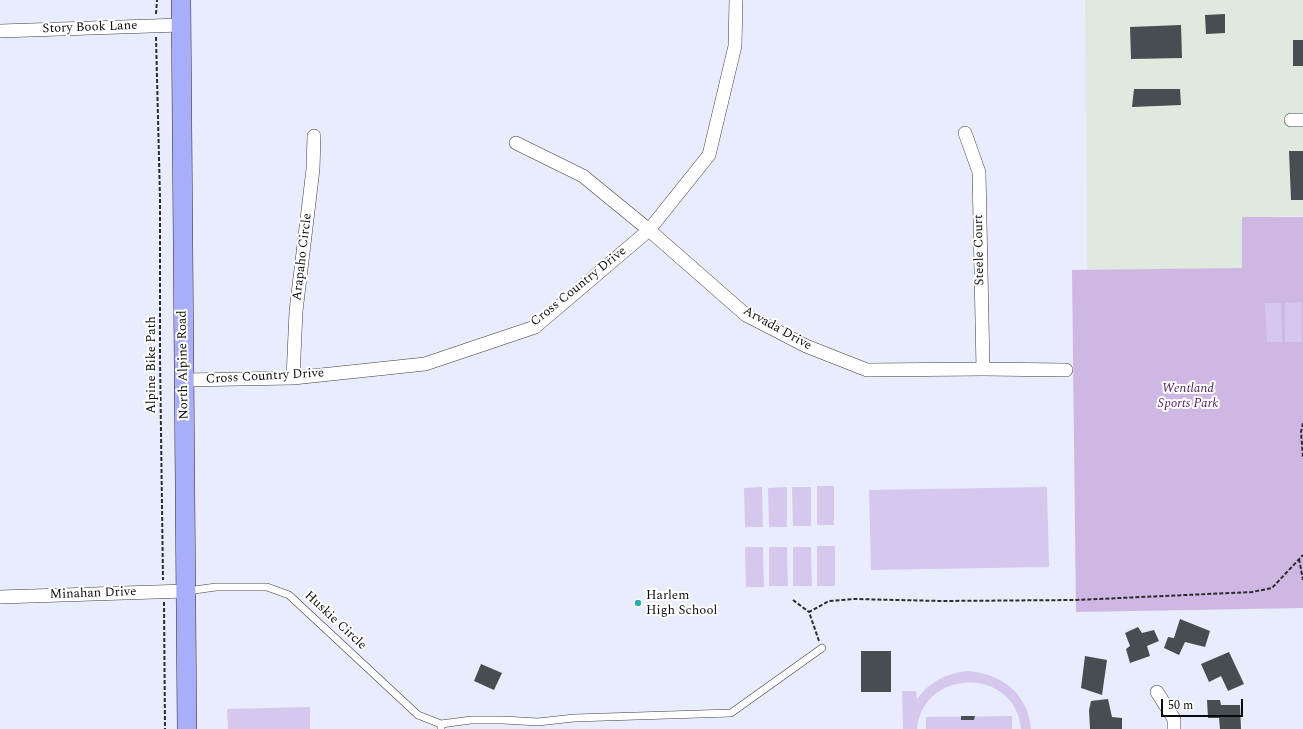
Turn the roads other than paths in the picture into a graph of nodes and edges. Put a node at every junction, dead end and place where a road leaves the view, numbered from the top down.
1 (181, 0) edge
2 (736, 0) edge
3 (181, 25) junction
4 (0, 31) edge
5 (965, 134) dead end
6 (314, 136) dead end
7 (516, 143) dead end
8 (649, 230) junction
9 (983, 369) junction
10 (1066, 370) dead end
11 (293, 378) junction
12 (184, 380) junction
13 (186, 591) junction
14 (0, 596) edge
15 (822, 648) road end
16 (1158, 692) dead end
17 (441, 726) edge
18 (187, 729) edge
19 (1174, 729) edge

1 - 3 main road, North Alpine Road
2 - 8 street, Cross Country Drive
3 - 4 street, Story Book Lane
3 - 12 main road, North Alpine Road
5 - 9 street, Steele Court
6 - 11 street, Arapaho Circle
7 - 8 street, Arvada Drive
8 - 9 street, Arvada Drive
8 - 11 street, Cross Country Drive
9 - 10 street, Arvada Drive
11 - 12 street, Cross Country Drive
12 - 13 main road, North Alpine Road
13 - 14 street, Minahan Drive
13 - 17 lane, Huskie Circle
13 - 18 main road, North Alpine Road
15 - 17 lane
16 - 19 street

